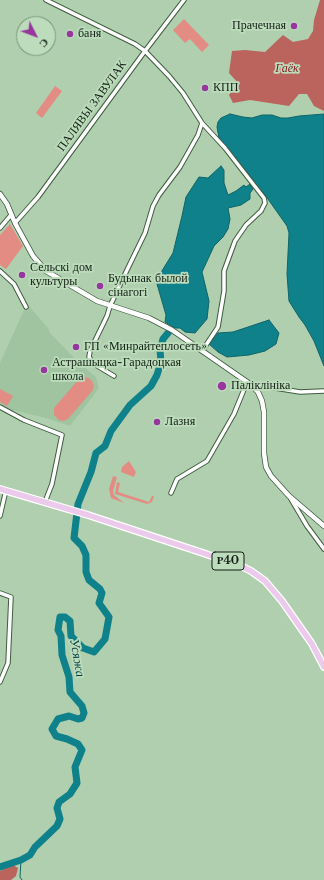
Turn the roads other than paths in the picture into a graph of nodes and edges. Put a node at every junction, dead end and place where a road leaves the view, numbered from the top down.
1 (46, 0) edge
2 (183, 1) edge
3 (145, 51) junction
4 (202, 123) junction
5 (0, 194) edge
6 (12, 215) junction
7 (15, 223) junction
8 (0, 228) edge
9 (0, 271) edge
10 (110, 306) junction
11 (26, 307) dead end
12 (202, 351) junction
13 (114, 376) dead end
14 (250, 384) junction
15 (324, 391) edge
16 (0, 408) edge
17 (3, 490) edge
18 (171, 493) dead end
19 (289, 496) junction
20 (1, 500) edge
21 (45, 502) junction
22 (0, 516) edge
23 (324, 526) edge
24 (324, 549) edge
25 (0, 593) edge
26 (324, 667) edge
27 (0, 682) edge

1 - 3 street
2 - 3 street, ПАЛЯВЫ ЗАВУЛАК
3 - 4 street
3 - 7 street, ПАЛЯВЫ ЗАВУЛАК
4 - 10 street
4 - 12 street
5 - 6 street
6 - 7 street
6 - 8 street
7 - 10 street
9 - 11 street
10 - 12 street
10 - 13 street
12 - 14 street
14 - 15 street
14 - 18 street
14 - 19 street
16 - 21 street
17 - 20 street
17 - 21 main road, Р40
19 - 23 street
19 - 24 street
20 - 22 street
21 - 26 main road, Р40
25 - 27 street

